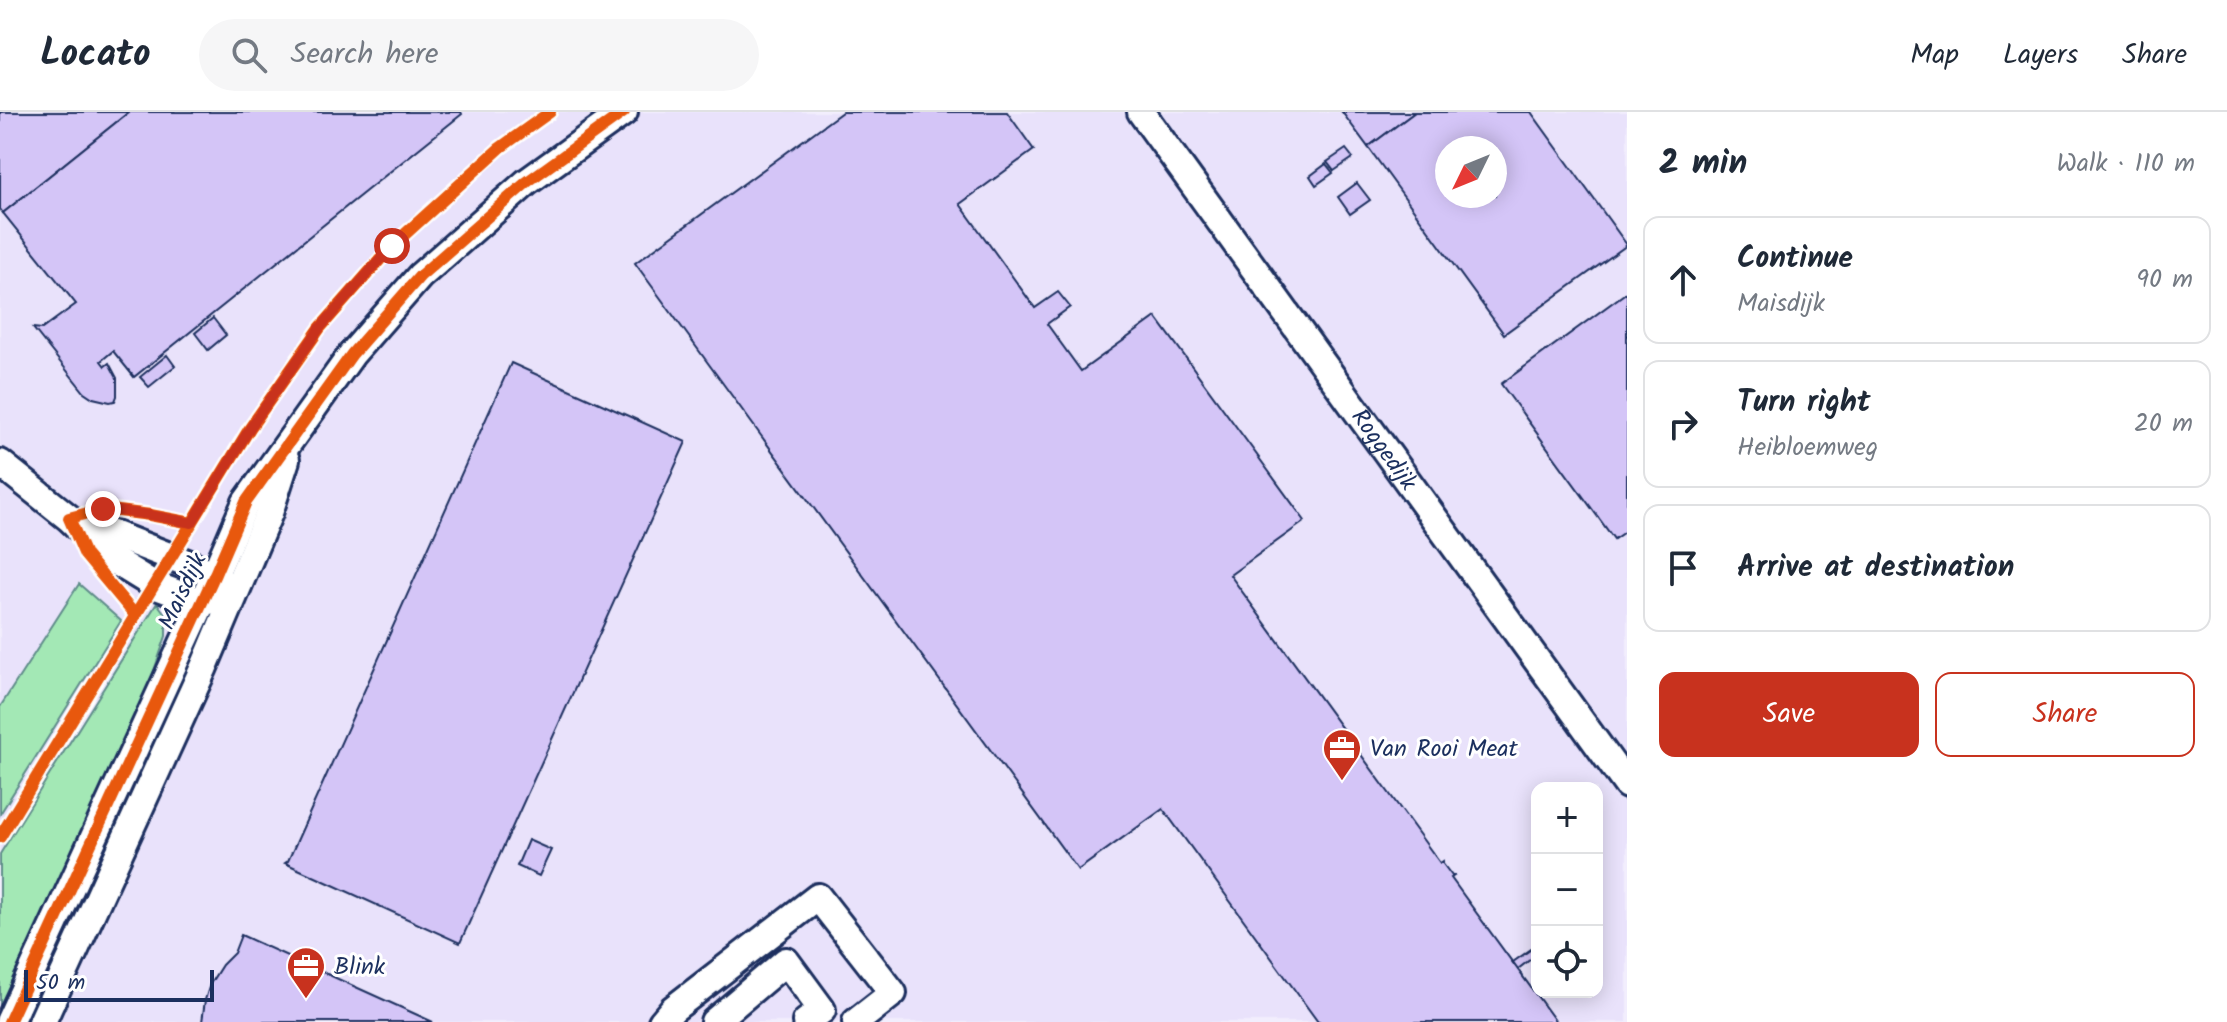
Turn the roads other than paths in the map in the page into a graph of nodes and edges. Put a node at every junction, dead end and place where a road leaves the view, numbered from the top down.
1 (624, 112) edge
2 (1141, 112) edge
3 (292, 440) junction
4 (0, 463) edge
5 (69, 518) junction
6 (215, 574) junction
7 (234, 597) junction
8 (200, 602) junction
9 (1627, 785) edge
10 (9, 1022) edge
11 (42, 1022) edge
12 (662, 1022) edge
13 (714, 1022) edge
14 (806, 1022) edge
15 (856, 1022) edge

1 - 3 street, Maisdijk
2 - 9 street, Roggedijk
3 - 6 street, Maisdijk
3 - 7 street, Maisdijk
4 - 5 street
5 - 6 street
5 - 8 street
6 - 7 street
6 - 8 street, Maisdijk
7 - 8 street
7 - 11 street, Maisdijk
8 - 10 street, Maisdijk
12 - 15 street
13 - 14 street

